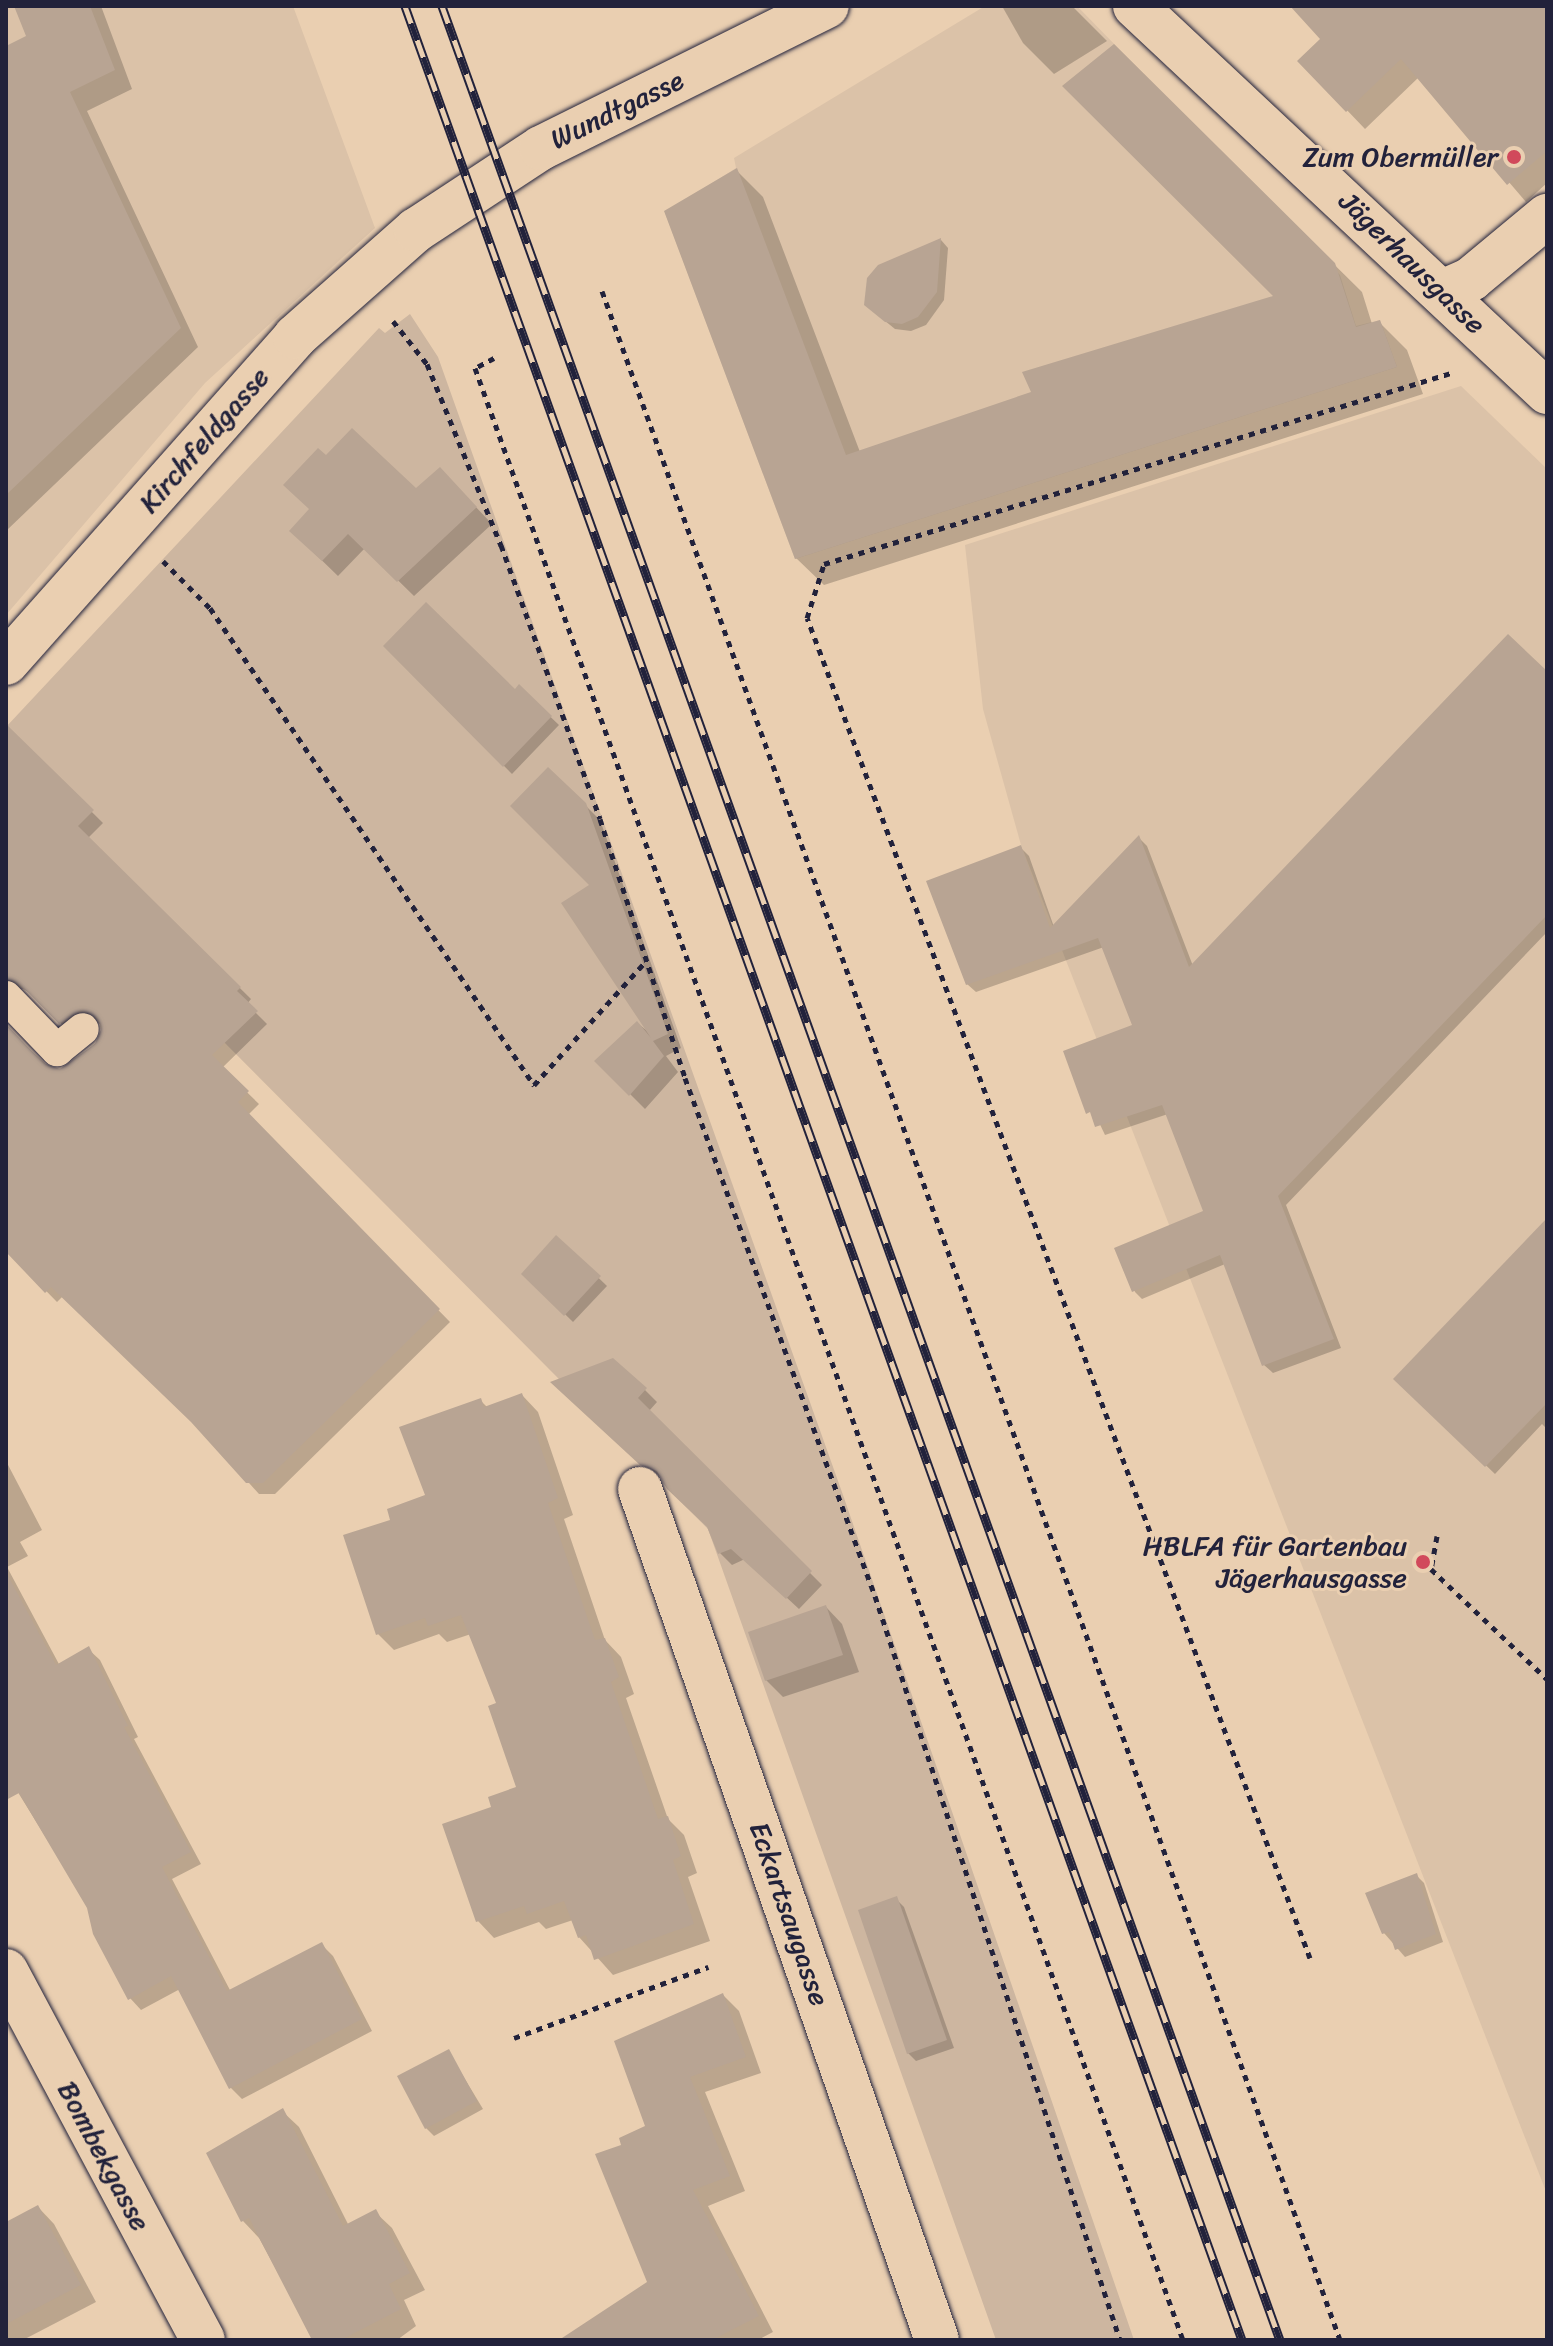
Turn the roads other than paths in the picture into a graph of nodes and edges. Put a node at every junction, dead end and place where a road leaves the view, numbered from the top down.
1 (827, 6) edge
2 (1135, 6) edge
3 (1547, 216) edge
4 (416, 230) joint
5 (1442, 292) junction
6 (1547, 392) edge
7 (6, 663) edge
8 (6, 997) edge
9 (83, 1029) dead end
10 (640, 1489) dead end
11 (6, 1971) edge
12 (203, 2340) edge
13 (937, 2340) edge

1 - 4 street, Wundtgasse
2 - 5 street, Jägerhausgasse
3 - 5 street
4 - 7 street, Kirchfeldgasse
5 - 6 street, Jägerhausgasse
8 - 9 lane
10 - 13 street, Eckartsaugasse
11 - 12 street, Bombekgasse

